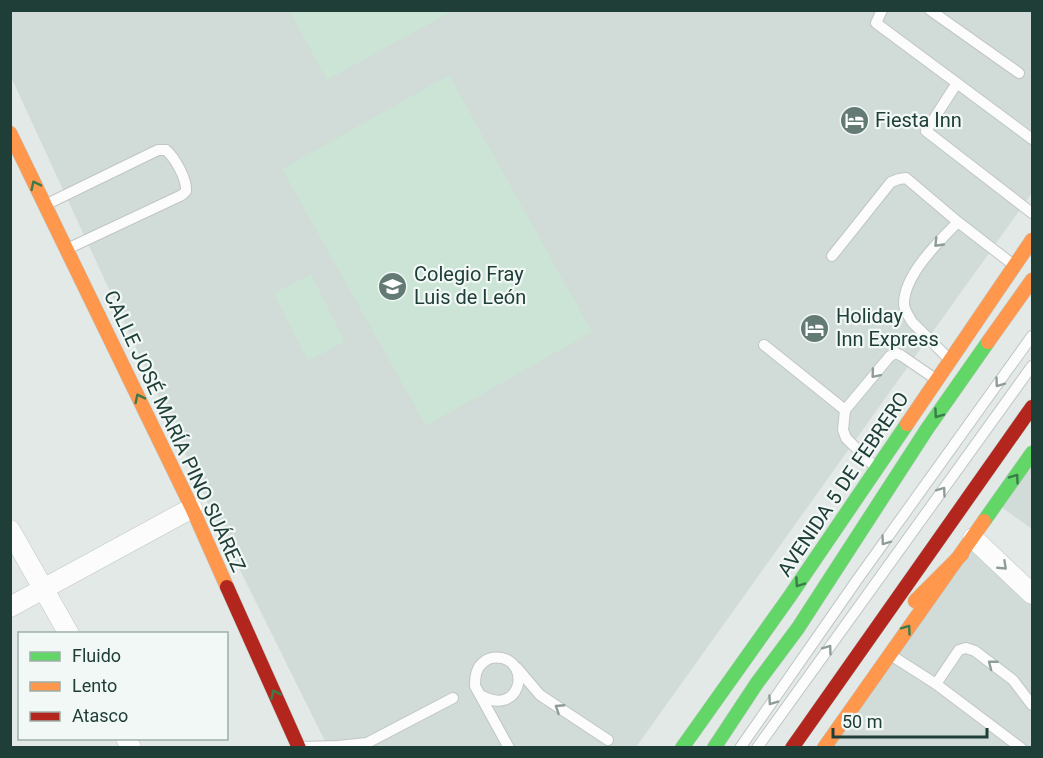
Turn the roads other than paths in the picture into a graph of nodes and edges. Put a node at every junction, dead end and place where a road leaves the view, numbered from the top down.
1 (882, 10) edge
2 (930, 10) edge
3 (1019, 73) dead end
4 (957, 83) junction
5 (12, 139) edge
6 (1032, 140) edge
7 (45, 205) junction
8 (1032, 213) edge
9 (958, 222) junction
10 (1032, 240) edge
11 (67, 249) junction
12 (832, 256) dead end
13 (1032, 262) edge
14 (1015, 266) junction
15 (1032, 280) edge
16 (1032, 336) edge
17 (764, 345) dead end
18 (959, 349) junction
19 (951, 361) junction
20 (1032, 366) edge
21 (938, 380) junction
22 (1032, 407) edge
23 (845, 410) junction
24 (1032, 453) edge
25 (877, 469) junction
26 (192, 508) junction
27 (10, 530) edge
28 (831, 537) junction
29 (967, 546) junction
30 (44, 589) junction
31 (1032, 594) edge
32 (10, 608) edge
33 (798, 628) junction
34 (68, 632) edge
35 (889, 654) junction
36 (514, 666) junction
37 (843, 676) junction
38 (936, 684) junction
39 (482, 696) junction
40 (453, 698) dead end
41 (1032, 705) edge
42 (608, 740) dead end
43 (365, 745) edge
44 (298, 747) edge
45 (509, 747) edge
46 (682, 747) edge
47 (714, 747) edge
48 (740, 747) edge
49 (757, 747) edge
50 (792, 747) edge
51 (824, 747) edge
52 (1021, 747) edge

1 - 4 lane
2 - 3 lane
4 - 6 lane
4 - 8 lane
7 -> 5 main road, CALLE JOSÉ MARÍA PINO SUÁREZ
7 - 11 main road, CALLE JOSÉ MARÍA PINO SUÁREZ
7 - 11 lane
9 - 12 lane
9 - 14 lane
9 -> 19 lane
10 - 14 main road, AVENIDA 5 DE FEBRERO
26 -> 11 main road, CALLE JOSÉ MARÍA PINO SUÁREZ
13 - 18 main road
14 - 18 main road, AVENIDA 5 DE FEBRERO
15 -> 33 main road, AVENIDA 5 DE FEBRERO
16 -> 48 lane
17 - 23 lane
18 - 19 main road, AVENIDA 5 DE FEBRERO
19 - 21 main road, AVENIDA 5 DE FEBRERO
49 -> 20 lane
21 -> 23 lane
21 - 25 main road, AVENIDA 5 DE FEBRERO
22 - 37 main road
23 - 25 lane
29 -> 24 main road
25 - 28 main road, AVENIDA 5 DE FEBRERO
26 - 30 street
44 -> 26 main road, CALLE JOSÉ MARÍA PINO SUÁREZ
27 - 30 street
28 - 33 main road
28 -> 46 main road, AVENIDA 5 DE FEBRERO
29 -> 31 street
35 -> 29 main road
29 - 37 main road
30 - 32 street
30 - 34 street
33 - 47 main road, AVENIDA 5 DE FEBRERO
35 - 38 lane
35 - 51 main road
36 - 39 lane
36 - 39 lane
42 -> 36 lane
37 - 50 main road
41 -> 38 lane
38 - 52 lane
39 - 45 lane
40 - 43 lane
43 - 44 lane

